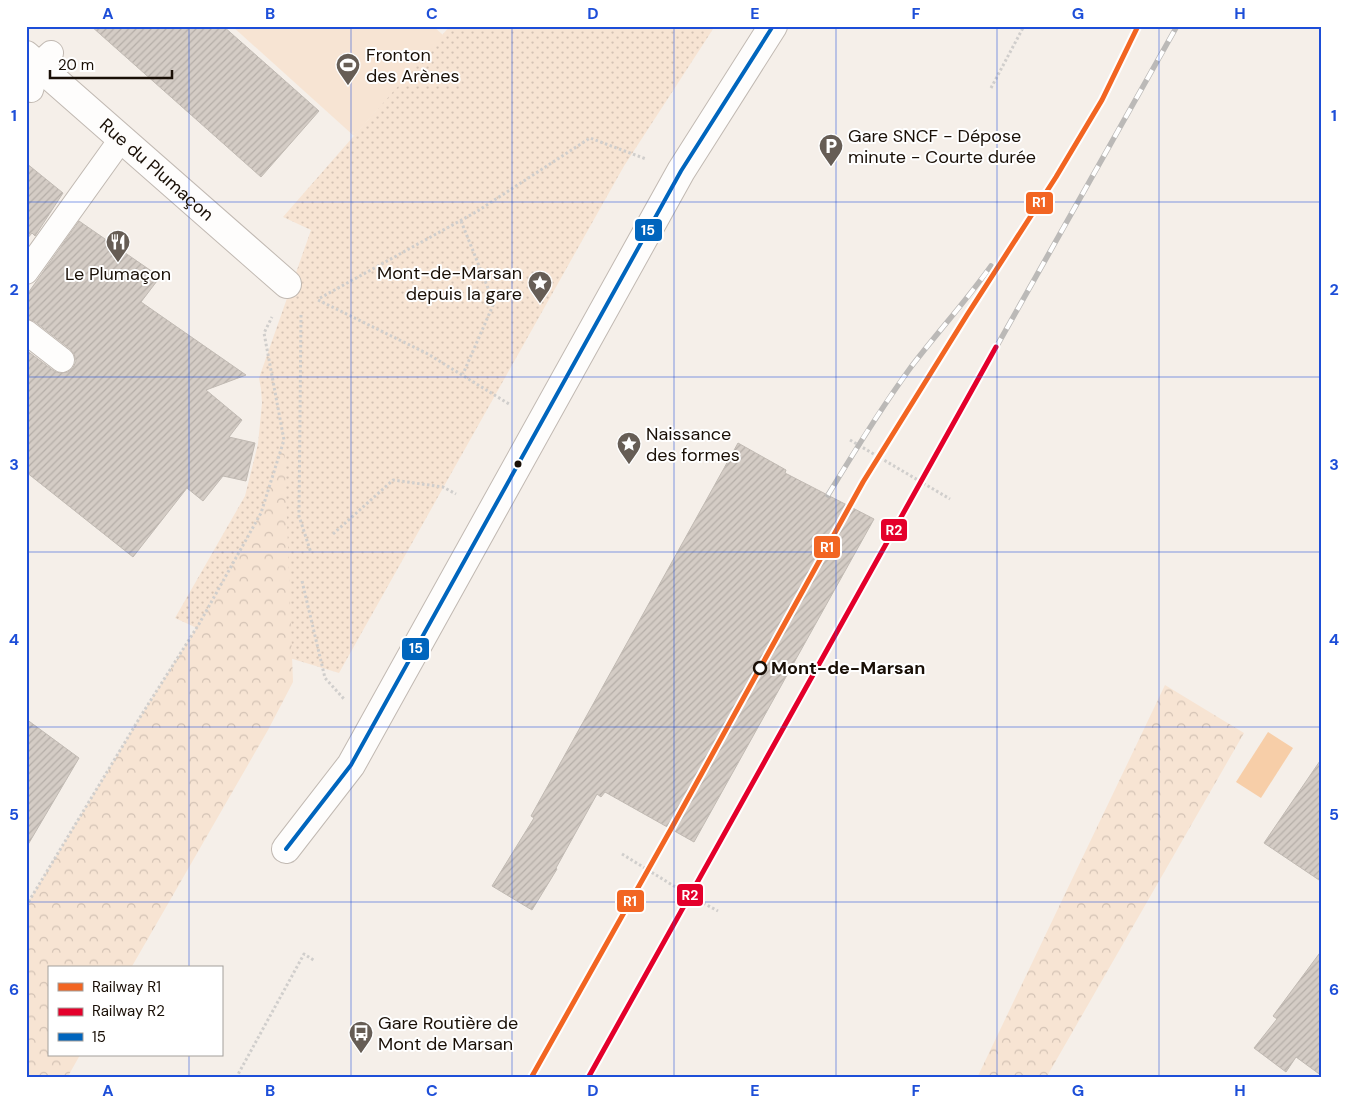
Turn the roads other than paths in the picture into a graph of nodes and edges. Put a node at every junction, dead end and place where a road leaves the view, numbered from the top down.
1 (773, 26) edge
2 (37, 66) edge
3 (122, 138) junction
4 (26, 272) edge
5 (299, 296) road end
6 (26, 332) edge
7 (62, 360) dead end
8 (286, 850) dead end

1 - 8 street
2 - 3 street, Rue du Plumaçon
3 - 4 lane
3 - 5 street, Rue du Plumaçon
6 - 7 lane

